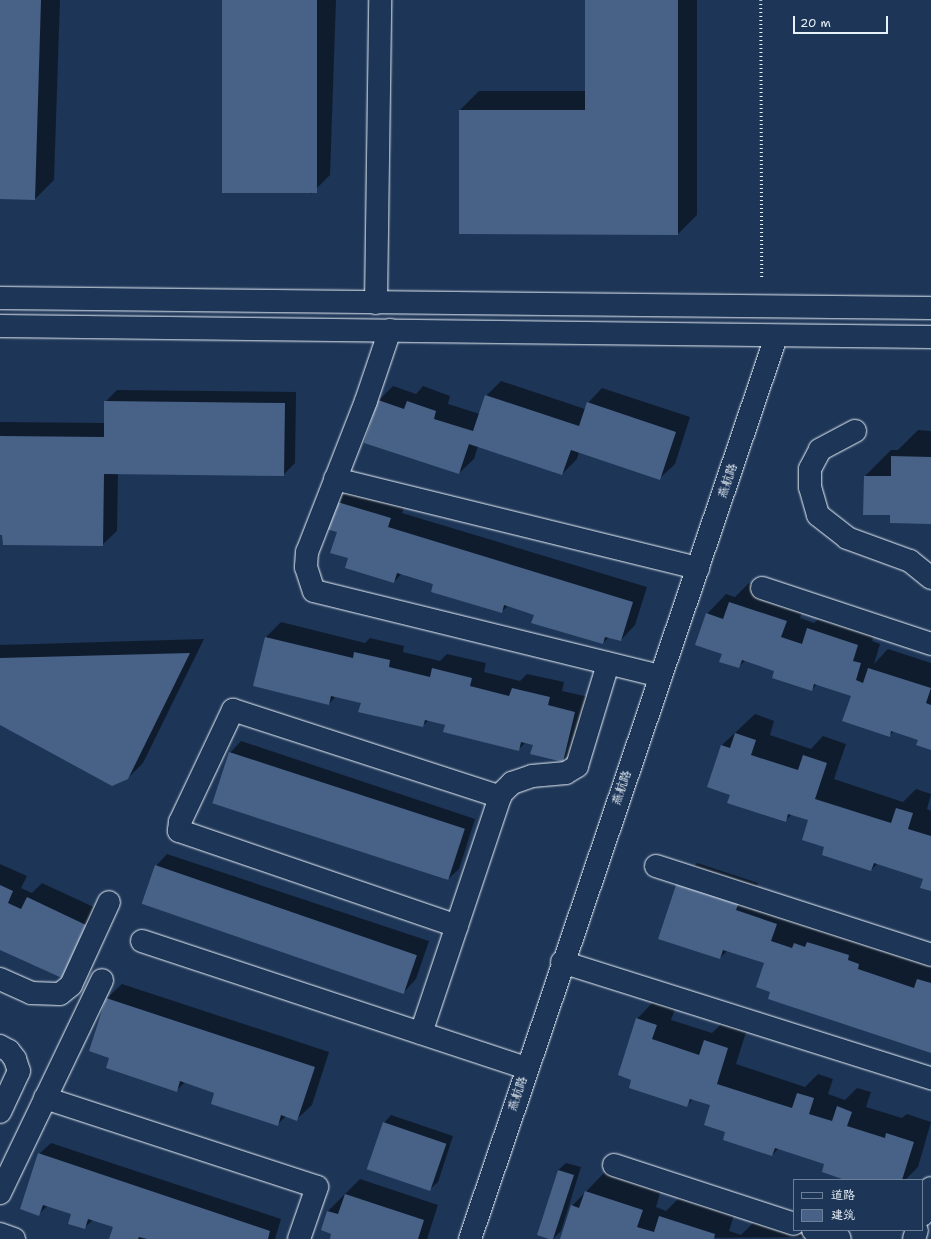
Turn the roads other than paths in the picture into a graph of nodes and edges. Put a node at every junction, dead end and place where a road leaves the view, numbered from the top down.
1 (380, 0) edge
2 (0, 298) edge
3 (376, 303) junction
4 (931, 308) edge
5 (0, 326) edge
6 (390, 330) junction
7 (776, 337) junction
8 (931, 337) edge
9 (855, 431) dead end
10 (335, 479) junction
11 (698, 568) junction
12 (931, 578) edge
13 (762, 588) dead end
14 (931, 644) edge
15 (608, 664) junction
16 (661, 676) junction
17 (500, 797) junction
18 (656, 866) dead end
19 (110, 902) dead end
20 (457, 926) junction
21 (142, 941) dead end
22 (931, 955) edge
23 (562, 962) junction
24 (0, 979) edge
25 (102, 980) dead end
26 (421, 1033) junction
27 (0, 1046) edge
28 (527, 1068) junction
29 (931, 1078) edge
30 (45, 1098) junction
31 (0, 1112) edge
32 (614, 1165) dead end
33 (931, 1188) edge
34 (0, 1193) edge
35 (923, 1212) edge
36 (793, 1224) edge
37 (816, 1231) edge
38 (0, 1234) edge
39 (14, 1239) edge
40 (299, 1239) edge
41 (470, 1239) edge
42 (840, 1239) edge

1 - 3 street
2 - 3 street
3 - 4 street
5 - 6 street
6 - 7 street
6 - 10 street
7 - 8 street
7 - 11 street, 燕航路
9 - 12 street
10 - 11 street
10 - 15 street
11 - 16 street, 燕航路
13 - 14 street
15 - 16 street
15 - 17 street
16 - 23 street, 燕航路
17 - 20 street
17 - 20 street
18 - 22 street
19 - 24 street
20 - 26 street
21 - 26 street
23 - 28 street, 燕航路
23 - 29 street
25 - 30 street
26 - 28 street
27 - 31 street
28 - 41 street, 燕航路
30 - 34 street
30 - 40 street
32 - 36 street
33 - 35 street
37 - 42 street
38 - 39 street

